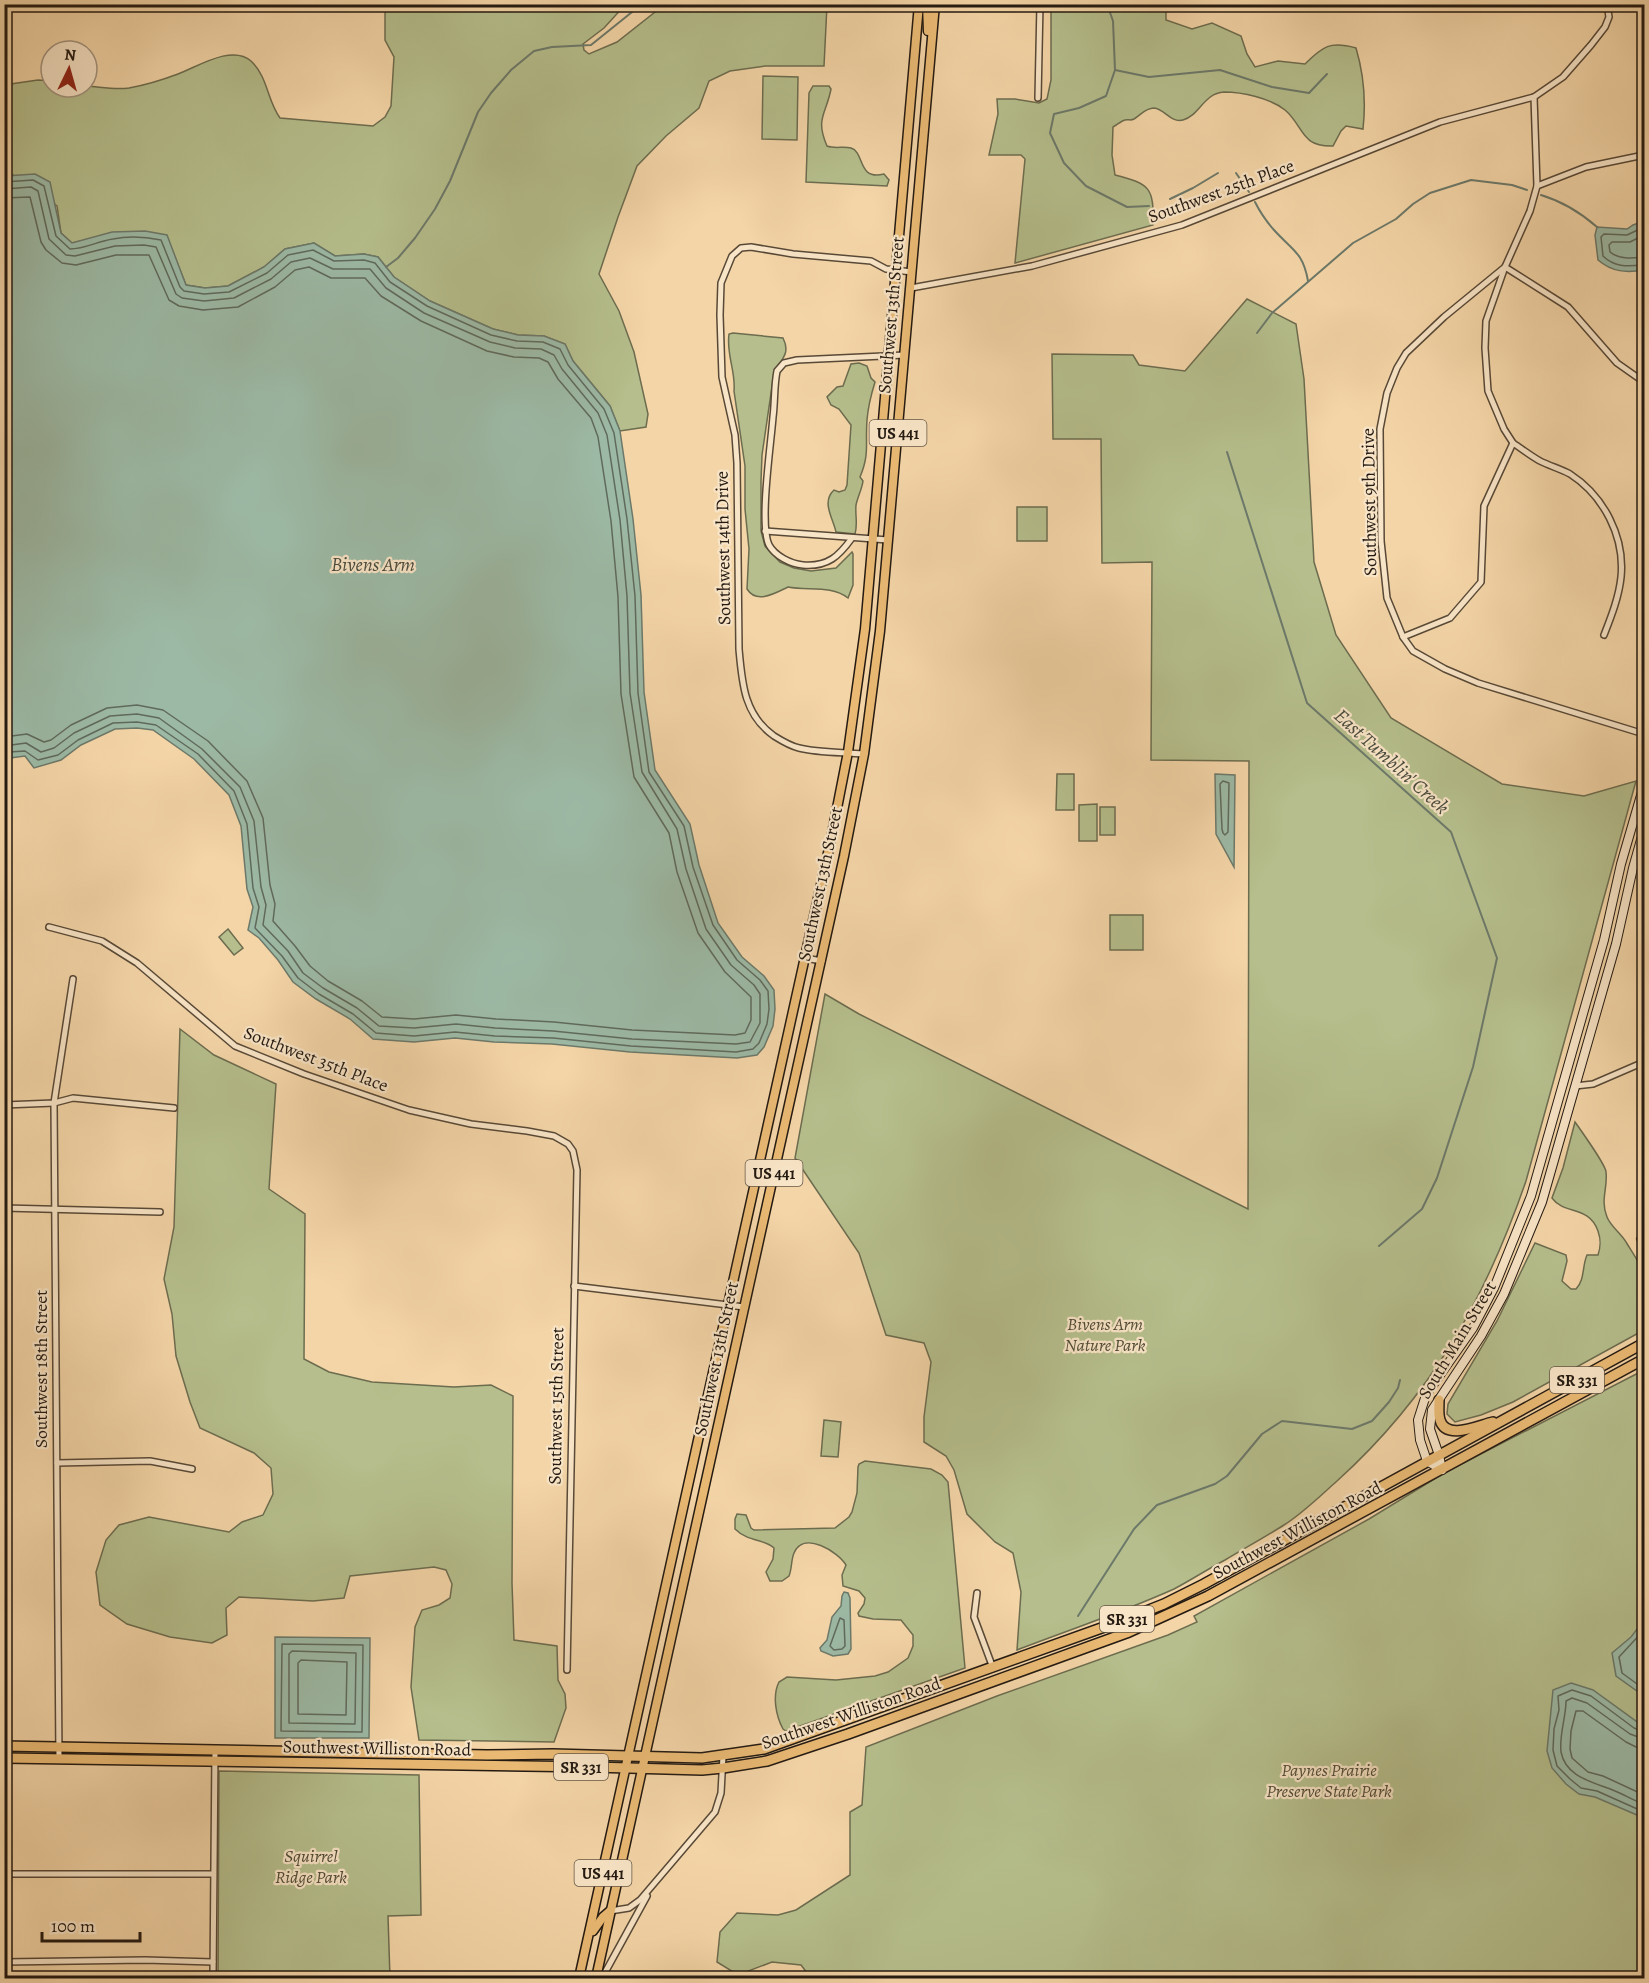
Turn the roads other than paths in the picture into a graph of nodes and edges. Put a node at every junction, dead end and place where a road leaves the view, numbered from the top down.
1 (919, 4) edge
2 (927, 4) edge
3 (934, 4) edge
4 (1040, 4) edge
5 (1607, 4) edge
6 (932, 36) junction
7 (1534, 96) junction
8 (1038, 98) dead end
9 (909, 115) junction
10 (925, 116) junction
11 (1644, 155) edge
12 (1537, 186) junction
13 (1505, 267) junction
14 (896, 270) junction
15 (912, 272) junction
16 (910, 288) junction
17 (904, 355) junction
18 (888, 357) junction
19 (1644, 382) edge
20 (1513, 443) junction
21 (765, 531) junction
22 (852, 538) junction
23 (873, 540) junction
24 (888, 540) junction
25 (1604, 635) dead end
26 (1403, 637) junction
27 (1644, 734) edge
28 (848, 752) junction
29 (864, 754) junction
30 (1644, 785) edge
31 (1644, 829) edge
32 (50, 927) dead end
33 (805, 958) junction
34 (821, 961) junction
35 (73, 979) dead end
36 (1644, 1062) edge
37 (1563, 1083) junction
38 (1575, 1086) junction
39 (54, 1103) junction
40 (4, 1105) edge
41 (174, 1108) dead end
42 (568, 1144) joint
43 (4, 1208) edge
44 (55, 1208) junction
45 (160, 1212) dead end
46 (1524, 1217) junction
47 (1535, 1220) junction
48 (574, 1286) junction
49 (729, 1304) junction
50 (1497, 1306) junction
51 (744, 1307) junction
52 (1483, 1308) junction
53 (1644, 1344) edge
54 (1644, 1359) edge
55 (1439, 1401) junction
56 (706, 1405) junction
57 (722, 1409) junction
58 (1510, 1417) junction
59 (1439, 1455) junction
60 (1427, 1461) junction
61 (57, 1463) junction
62 (192, 1468) dead end
63 (1442, 1470) junction
64 (672, 1562) junction
65 (686, 1569) junction
66 (977, 1593) dead end
67 (1070, 1640) junction
68 (1074, 1652) junction
69 (993, 1668) junction
70 (567, 1671) dead end
71 (4, 1746) edge
72 (59, 1747) junction
73 (215, 1750) junction
74 (413, 1754) junction
75 (629, 1756) junction
76 (645, 1756) junction
77 (723, 1756) junction
78 (4, 1758) edge
79 (59, 1760) junction
80 (215, 1762) junction
81 (413, 1765) junction
82 (626, 1768) junction
83 (723, 1768) junction
84 (643, 1769) junction
85 (4, 1874) edge
86 (213, 1874) junction
87 (652, 1889) junction
88 (610, 1911) junction
89 (588, 1939) junction
90 (584, 1959) junction
91 (4, 1962) edge
92 (213, 1962) junction
93 (599, 1963) junction
94 (213, 1978) edge
95 (579, 1978) edge
96 (596, 1978) edge
97 (602, 1978) edge

1 - 9 main road, Southwest 13th Street / US 441
2 - 6 main road
3 - 6 main road, Southwest 13th Street / US 441
4 - 8 street
5 - 7 street, Southwest 25th Place
6 - 10 main road, Southwest 13th Street / US 441
7 - 12 street
7 - 16 street, Southwest 25th Place
9 - 10 main road
9 - 14 main road, Southwest 13th Street / US 441
10 - 15 main road, Southwest 13th Street / US 441
11 - 12 street
12 - 13 street
13 - 19 street
13 - 20 street
13 - 26 street, Southwest 9th Drive
14 - 15 street
14 - 18 main road, Southwest 13th Street / US 441
14 - 28 street, Southwest 14th Drive
15 - 16 main road, Southwest 13th Street / US 441
16 - 17 main road, Southwest 13th Street / US 441
17 - 18 street
17 - 24 main road, Southwest 13th Street / US 441
18 - 21 street
18 - 23 main road, Southwest 13th Street / US 441
20 - 25 street
20 - 26 street
21 - 22 street
21 - 22 street
22 - 23 street
23 - 24 street
23 - 28 main road, Southwest 13th Street / US 441
24 - 29 main road, Southwest 13th Street / US 441
26 - 27 street, Southwest 9th Drive
28 - 29 street, Southwest 14th Drive
28 - 33 main road, Southwest 13th Street / US 441
29 - 34 main road, Southwest 13th Street / US 441
30 - 37 main road, South Main Street
31 - 38 main road, South Main Street
32 - 42 street, Southwest 35th Place
33 - 34 street
33 - 49 main road, Southwest 13th Street / US 441
34 - 51 main road, Southwest 13th Street / US 441
35 - 39 street, Southwest 18th Street
36 - 38 street
37 - 38 main road
37 - 46 main road, South Main Street
38 - 47 main road, South Main Street
39 - 40 street
39 - 41 street
39 - 44 street, Southwest 18th Street
42 - 48 street, Southwest 15th Street
43 - 44 street
44 - 45 street
44 - 61 street, Southwest 18th Street
46 - 47 main road
46 - 52 main road, South Main Street
47 - 50 main road, South Main Street
48 - 49 street
48 - 70 street, Southwest 15th Street
49 - 51 street
49 - 56 main road, Southwest 13th Street / US 441
50 - 52 main road
50 - 55 main road, South Main Street
51 - 57 main road, Southwest 13th Street / US 441
52 - 60 main road, South Main Street
53 - 58 highway, SR 331
54 - 63 highway, SR 331
55 - 58 highway
55 - 59 main road, South Main Street
56 - 57 main road
56 - 64 main road, Southwest 13th Street / US 441
57 - 65 main road, Southwest 13th Street / US 441
58 - 59 highway, SR 331
59 - 60 highway, SR 331
59 - 63 main road, South Main Street
60 - 63 main road
60 - 67 highway, Southwest Williston Road / SR 331
61 - 62 street
61 - 72 street, Southwest 18th Street
63 - 68 highway, Southwest Williston Road / SR 331
64 - 65 main road
64 - 75 main road, Southwest 13th Street / US 441
65 - 76 main road, Southwest 13th Street / US 441
66 - 69 street
67 - 68 highway
67 - 69 highway, Southwest Williston Road / SR 331
68 - 83 highway, Southwest Williston Road / SR 331
69 - 77 highway, Southwest Williston Road / SR 331
71 - 72 highway, Southwest Williston Road / SR 331
72 - 73 highway, Southwest Williston Road / SR 331
72 - 79 street, Southwest 18th Street
73 - 74 highway, Southwest Williston Road / SR 331
73 - 80 street
74 - 75 highway, Southwest Williston Road / SR 331
74 - 81 highway
75 - 76 highway, Southwest Williston Road / SR 331
75 - 82 main road, US 441
76 - 77 highway, Southwest Williston Road / SR 331
76 - 84 main road, US 441
77 - 83 street
78 - 79 highway, Southwest Williston Road / SR 331
79 - 80 highway, Southwest Williston Road / SR 331
80 - 81 highway, Southwest Williston Road / SR 331
80 - 86 street
81 - 82 highway, Southwest Williston Road / SR 331
82 - 84 highway, Southwest Williston Road / SR 331
82 - 89 main road, US 441
83 - 84 highway, Southwest Williston Road / SR 331
83 - 87 street
84 - 88 main road, US 441
85 - 86 street
86 - 92 street
87 - 88 street
87 - 97 street
88 - 89 main road
88 - 93 main road, US 441
89 - 90 main road, US 441
90 - 93 main road
90 - 95 main road, US 441
91 - 92 street
92 - 94 street
93 - 96 main road, US 441

